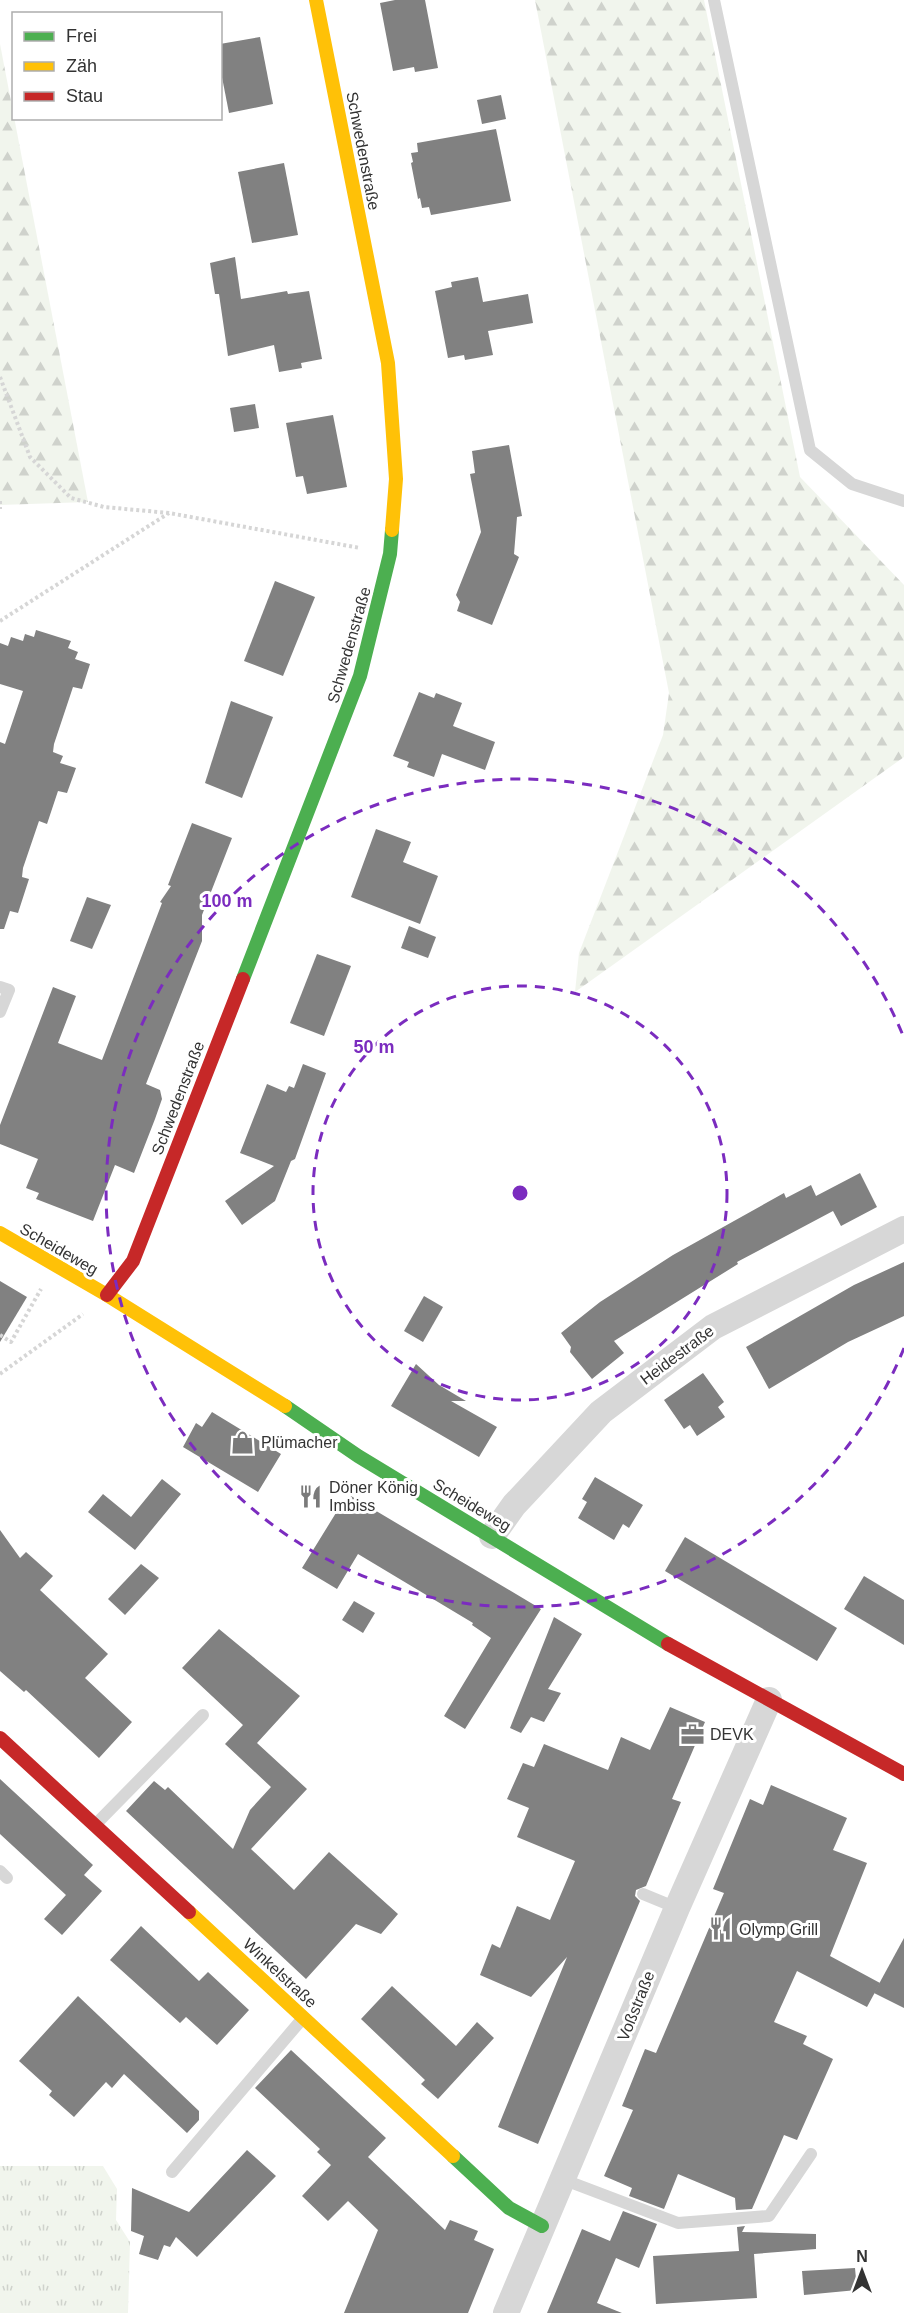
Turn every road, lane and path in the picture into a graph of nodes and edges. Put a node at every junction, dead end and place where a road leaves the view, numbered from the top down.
1 (316, 0) edge
2 (714, 0) edge
3 (0, 377) edge
4 (0, 501) edge
5 (904, 501) edge
6 (0, 509) edge
7 (169, 513) junction
8 (390, 554) junction
9 (0, 621) edge
10 (0, 987) edge
11 (0, 1012) edge
12 (904, 1229) edge
13 (0, 1233) edge
14 (55, 1265) junction
15 (107, 1295) junction
16 (0, 1335) edge
17 (0, 1374) edge
18 (492, 1536) junction
19 (769, 1700) junction
20 (203, 1715) dead end
21 (0, 1738) edge
22 (904, 1774) edge
23 (95, 1825) junction
24 (643, 1894) dead end
25 (677, 1908) junction
26 (303, 2017) junction
27 (811, 2154) dead end
28 (172, 2172) dead end
29 (562, 2179) junction
30 (542, 2226) junction
31 (506, 2313) edge

1 - 8 street, Schwedenstraße
2 - 5 lane
3 - 7 path
4 - 6 path
7 - 8 path
7 - 9 path
8 - 15 street, Schwedenstraße
10 - 11 lane
12 - 18 street, Heidestraße
13 - 14 street, Scheideweg
14 - 15 street, Scheideweg
14 - 16 path
15 - 17 path
15 - 18 street, Scheideweg
18 - 19 street, Scheideweg
19 - 22 street, Scheideweg
19 - 25 street, Voßstraße
20 - 23 lane
21 - 23 street, Winkelstraße
23 - 26 street, Winkelstraße
24 - 25 lane
25 - 29 street, Voßstraße
26 - 28 lane
26 - 30 street, Winkelstraße
27 - 29 lane
29 - 30 street, Voßstraße
30 - 31 street, Voßstraße

